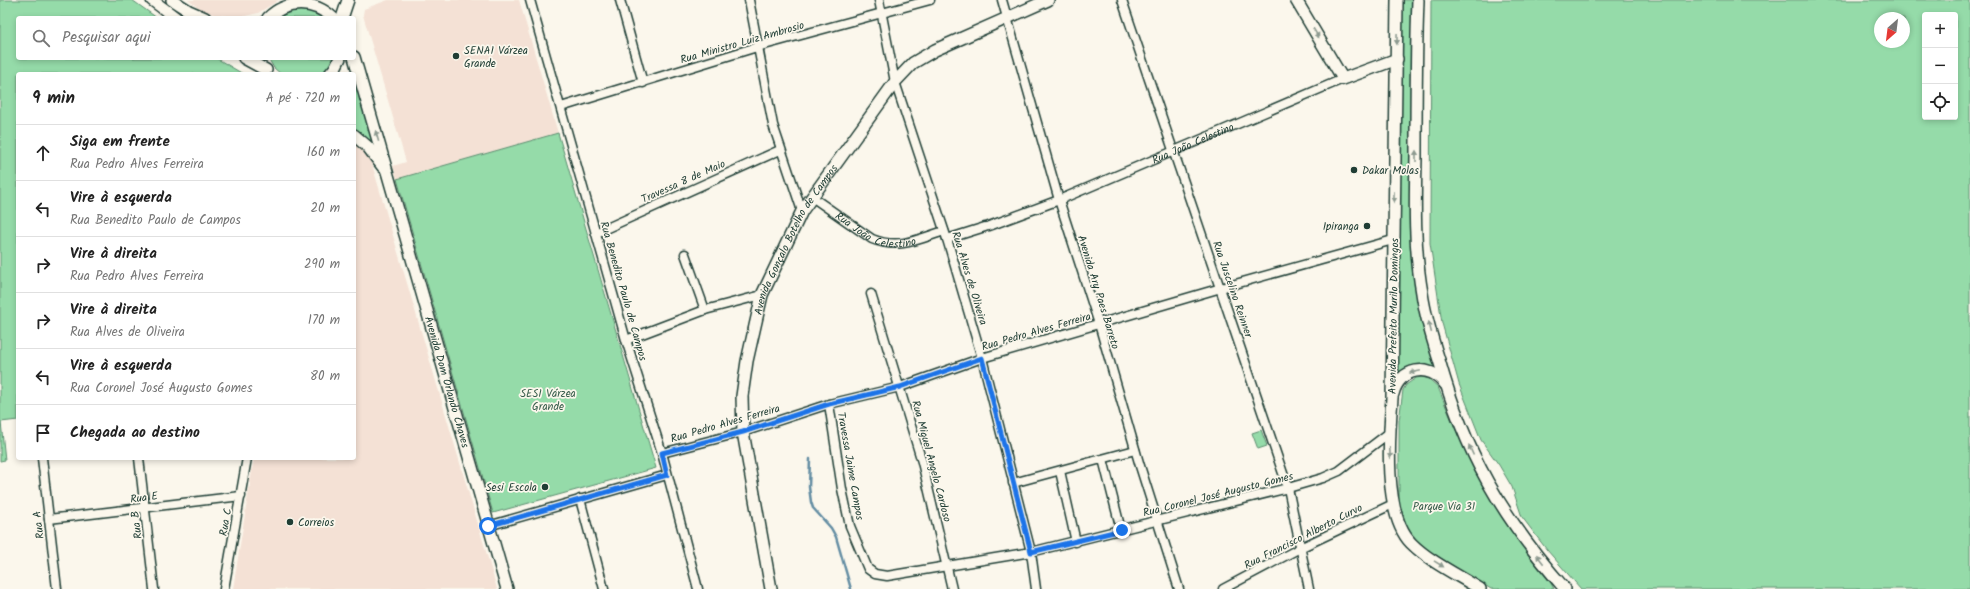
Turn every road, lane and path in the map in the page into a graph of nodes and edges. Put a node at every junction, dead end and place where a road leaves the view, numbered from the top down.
1 (152, 0) edge
2 (172, 0) edge
3 (348, 0) edge
4 (530, 0) edge
5 (620, 0) edge
6 (749, 0) edge
7 (879, 0) edge
8 (930, 0) edge
9 (1002, 0) edge
10 (1048, 0) edge
11 (1122, 0) edge
12 (1296, 0) edge
13 (1397, 0) edge
14 (1418, 0) edge
15 (286, 3) edge
16 (882, 13) junction
17 (270, 15) edge
18 (173, 16) edge
19 (200, 16) edge
20 (330, 16) edge
21 (343, 16) edge
22 (1007, 19) junction
23 (757, 47) junction
24 (1396, 59) junction
25 (247, 60) edge
26 (261, 60) edge
27 (339, 60) edge
28 (355, 60) edge
29 (268, 72) edge
30 (332, 72) edge
31 (1343, 79) junction
32 (895, 82) junction
33 (643, 83) junction
34 (561, 107) junction
35 (356, 136) edge
36 (780, 150) junction
37 (1173, 151) junction
38 (388, 175) junction
39 (812, 196) junction
40 (1060, 200) junction
41 (802, 210) junction
42 (596, 233) junction
43 (946, 235) junction
44 (1393, 240) junction
45 (685, 254) dead end
46 (1221, 288) junction
47 (871, 294) dead end
48 (762, 295) junction
49 (705, 310) junction
50 (1098, 324) junction
51 (626, 340) junction
52 (982, 358) junction
53 (1446, 386) junction
54 (900, 387) junction
55 (1392, 398) junction
56 (829, 404) junction
57 (743, 432) junction
58 (1389, 433) junction
59 (1135, 450) junction
60 (662, 453) junction
61 (1103, 459) junction
62 (42, 460) edge
63 (139, 460) edge
64 (247, 460) edge
65 (1060, 471) junction
66 (667, 475) junction
67 (1013, 483) junction
68 (1288, 488) junction
69 (241, 496) junction
70 (580, 499) junction
71 (1393, 504) junction
72 (145, 508) junction
73 (49, 519) junction
74 (1157, 520) junction
75 (488, 526) junction
76 (1122, 530) junction
77 (1076, 542) junction
78 (1300, 548) junction
79 (1031, 552) junction
80 (948, 567) junction
81 (875, 574) joint
82 (1555, 578) junction
83 (57, 589) edge
84 (154, 589) edge
85 (224, 589) edge
86 (507, 589) edge
87 (604, 589) edge
88 (698, 589) edge
89 (771, 589) edge
90 (952, 589) edge
91 (1036, 589) edge
92 (1179, 589) edge
93 (1223, 589) edge
94 (1309, 589) edge
95 (1480, 589) edge
96 (1558, 589) edge
97 (1565, 589) edge

1 - 18 main road
2 - 19 main road
3 - 21 main road
4 - 34 street, Rua Benedito Paulo de Campos
5 - 33 street
6 - 23 street
7 - 16 street, Rua Alves de Oliveira
8 - 16 street, Rua Ministro Luiz Ambrosio
9 - 22 street, Avenida Ary Paes Barreto
10 - 22 main road, Avenida Gonçalo Botelho de Campos
11 - 37 street, Rua Juscelino Reinner
12 -> 31 main road
13 -> 24 main road, Avenida Prefeito Murilo Domingos
53 -> 14 main road, Avenida Prefeito Murilo Domingos
15 - 17 main road
15 - 20 main road
16 - 23 street, Rua Ministro Luiz Ambrosio
16 - 32 street, Rua Alves de Oliveira
22 - 32 main road, Avenida Gonçalo Botelho de Campos
22 - 40 street, Avenida Ary Paes Barreto
23 - 33 street, Rua Ministro Luiz Ambrosio
23 - 36 street
24 - 31 main road, Rua João Celestino
24 -> 44 main road, Avenida Prefeito Murilo Domingos
25 - 29 main road
26 - 29 main road
27 - 30 main road
38 -> 28 main road, Avenida Dom Orlando Chaves
31 - 37 street, Rua João Celestino
32 - 39 main road, Avenida Gonçalo Botelho de Campos
32 - 43 street, Rua Alves de Oliveira
33 - 34 street, Rua Ministro Luiz Ambrosio
34 - 42 street, Rua Benedito Paulo de Campos
35 - 38 main road, Avenida Dom Orlando Chaves
36 - 41 street
36 - 42 street, Travessa 8 de Maio
37 - 40 street, Rua João Celestino
37 - 46 street, Rua Juscelino Reinner
38 - 75 main road, Avenida Dom Orlando Chaves
39 - 41 main road, Avenida Gonçalo Botelho de Campos
39 - 43 street, Rua João Celestino
40 - 43 street, Rua João Celestino
40 - 50 street, Avenida Ary Paes Barreto
41 - 48 main road, Avenida Gonçalo Botelho de Campos
42 - 51 street, Rua Benedito Paulo de Campos
43 - 52 street, Rua Alves de Oliveira
44 - 46 street, Rua Pedro Alves Ferreira
44 - 55 main road, Avenida Prefeito Murilo Domingos
45 - 49 street
46 - 50 street, Rua Pedro Alves Ferreira
46 - 68 street, Rua Juscelino Reinner
47 - 54 street, Rua Miguel Angelo Cardoso
48 - 49 street
48 - 57 main road, Avenida Gonçalo Botelho de Campos
49 - 51 street
50 - 52 street, Rua Pedro Alves Ferreira
50 - 59 street, Avenida Ary Paes Barreto
51 - 60 street, Rua Benedito Paulo de Campos
52 - 54 street, Rua Pedro Alves Ferreira
52 - 67 street, Rua Alves de Oliveira
53 -> 55 main road
82 -> 53 main road, Avenida Prefeito Murilo Domingos
54 - 56 street, Rua Pedro Alves Ferreira
54 - 80 street, Rua Miguel Angelo Cardoso
55 - 58 main road, Avenida Prefeito Murilo Domingos
56 - 57 street, Rua Pedro Alves Ferreira
56 - 81 street, Travessa Jaime Campos
57 - 60 street, Rua Pedro Alves Ferreira
57 - 89 main road, Avenida Gonçalo Botelho de Campos
58 - 68 street, Rua Coronel José Augusto Gomes
58 -> 71 main road, Avenida Prefeito Murilo Domingos
59 - 61 street
59 - 74 street, Avenida Ary Paes Barreto
60 - 66 street, Rua Benedito Paulo de Campos
61 - 65 street
61 - 76 street
62 - 73 street, Rua A
63 - 72 street, Rua B
64 - 69 street, Rua C
65 - 67 street
65 - 77 street
66 - 70 street
66 - 88 street, Rua Benedito Paulo de Campos
67 - 79 street, Rua Alves de Oliveira
68 - 74 street, Rua Coronel José Augusto Gomes
68 - 78 street, Rua Juscelino Reinner
69 - 72 street, Rua E
69 - 85 street, Rua C
70 - 75 street
70 - 87 street
71 - 78 street, Rua Francisco Alberto Curvo
71 -> 95 main road, Avenida Prefeito Murilo Domingos
72 - 73 street, Rua E
72 - 84 street, Rua B
73 - 83 street, Rua A
74 - 76 street, Rua Coronel José Augusto Gomes
74 - 92 street, Avenida Ary Paes Barreto
75 - 86 main road, Avenida Dom Orlando Chaves
76 - 77 street, Rua Coronel José Augusto Gomes
77 - 79 street, Rua Coronel José Augusto Gomes
78 - 93 street, Rua Francisco Alberto Curvo
78 - 94 street, Rua Juscelino Reinner
79 - 80 street, Rua Coronel José Augusto Gomes
79 - 91 street, Rua Alves de Oliveira
80 - 81 street, Rua Coronel José Augusto Gomes
80 - 90 street, Rua Miguel Angelo Cardoso
82 - 96 main road
82 - 97 main road, Avenida Prefeito Murilo Domingos

